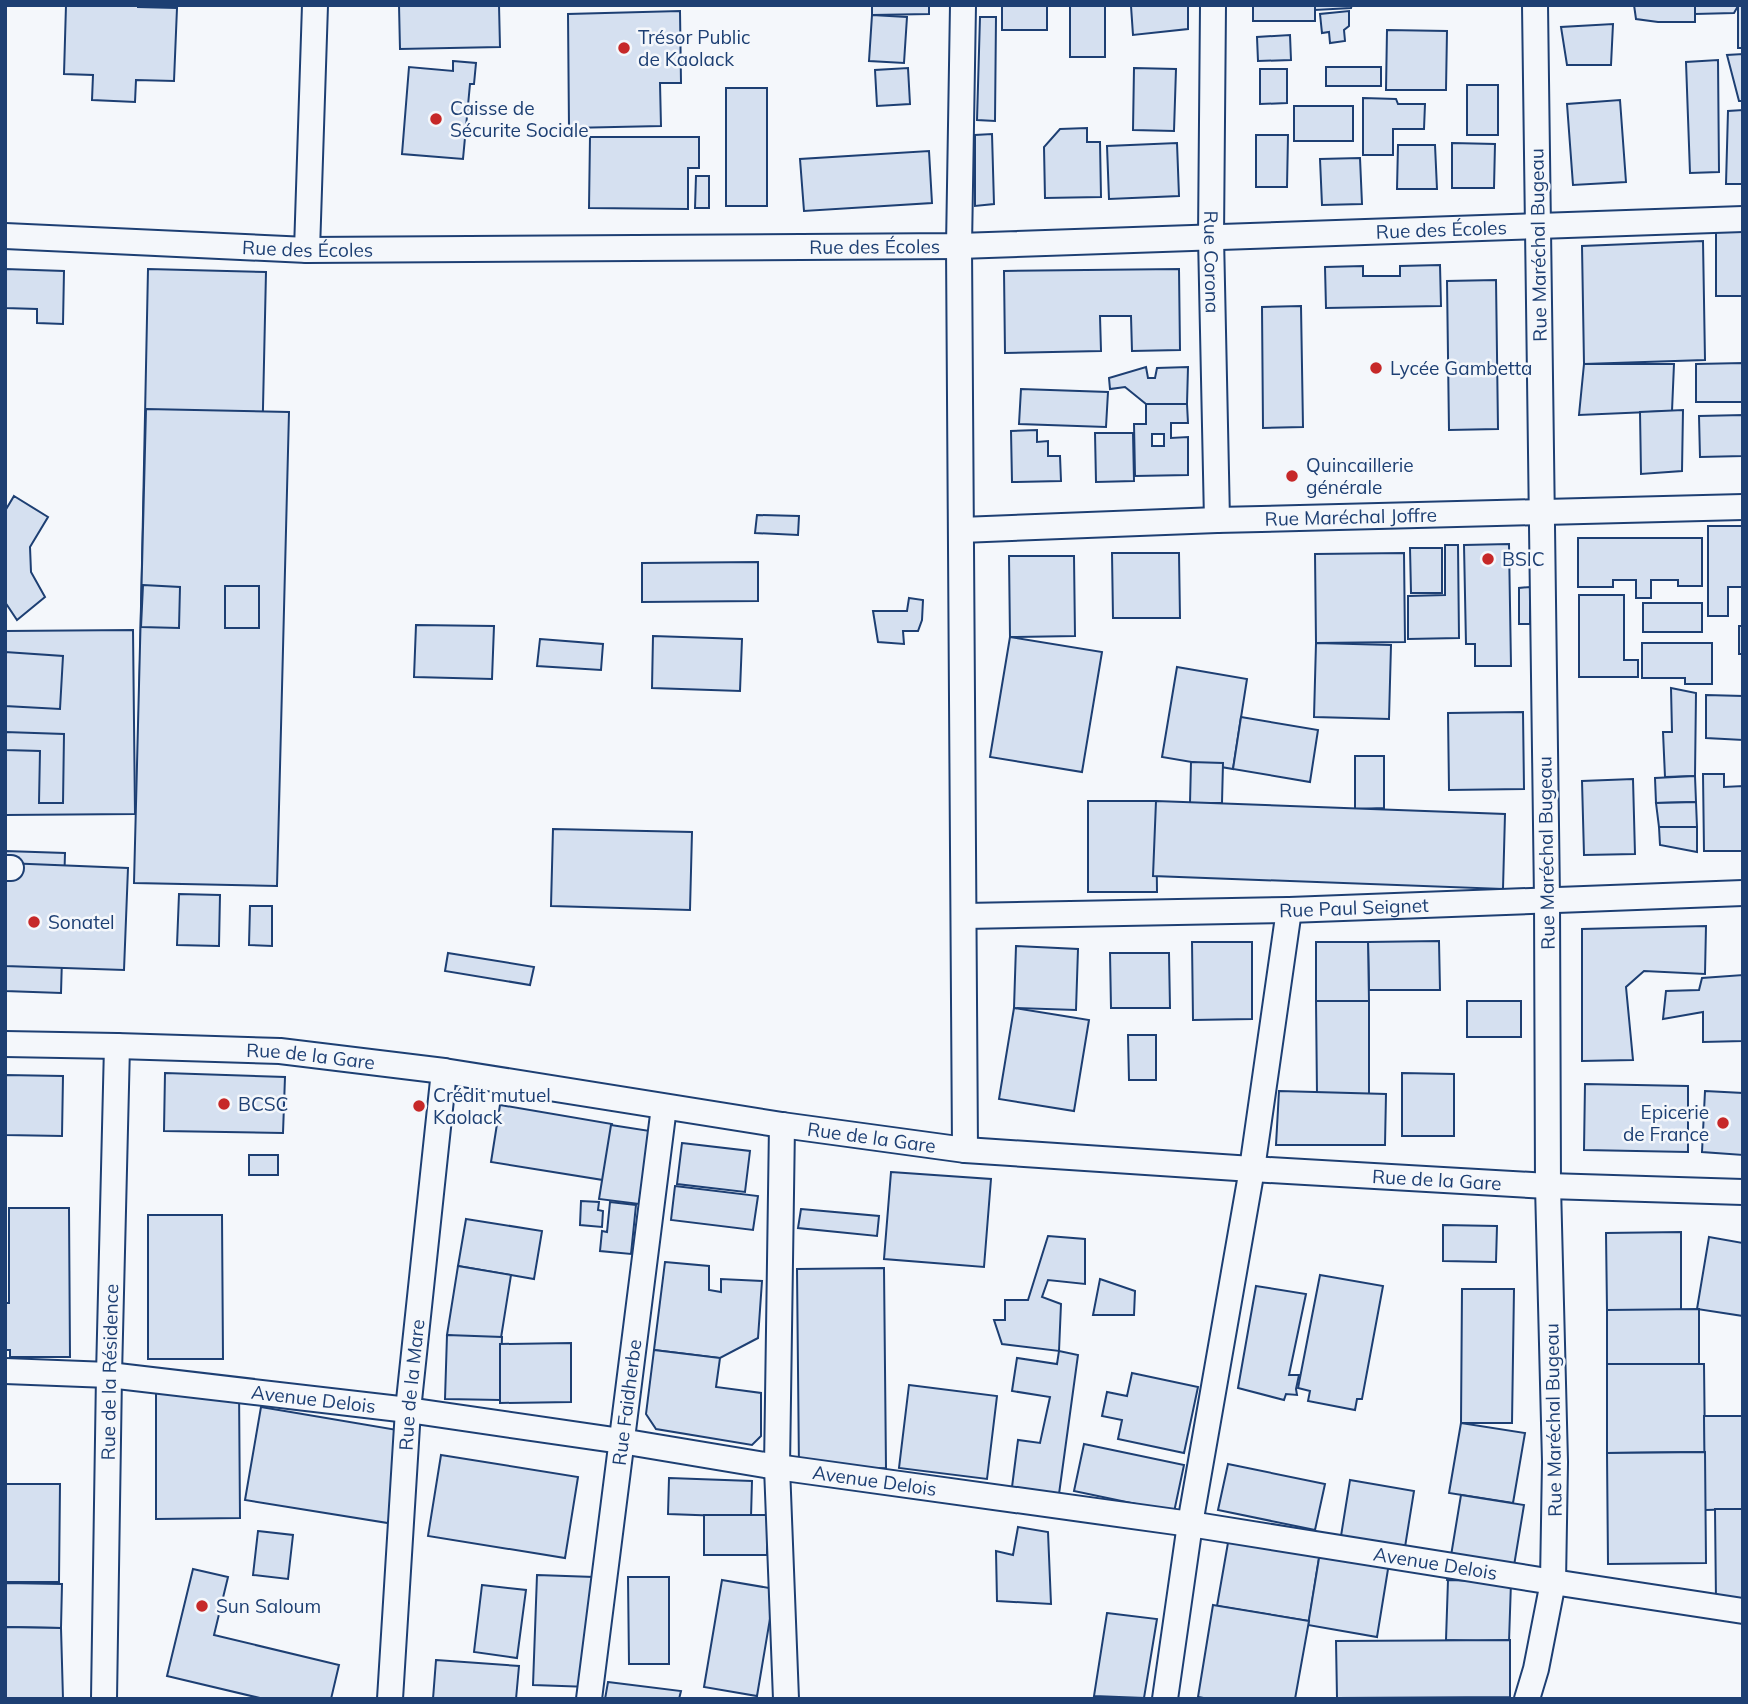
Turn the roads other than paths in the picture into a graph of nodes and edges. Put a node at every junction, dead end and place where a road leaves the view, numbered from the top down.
1 (315, 5) edge
2 (963, 5) edge
3 (1213, 5) edge
4 (1535, 5) edge
5 (1743, 219) edge
6 (1538, 226) junction
7 (5, 236) edge
8 (1212, 237) junction
9 (959, 246) junction
10 (307, 250) junction
11 (1743, 507) edge
12 (1541, 511) junction
13 (1217, 520) junction
14 (961, 530) junction
15 (1743, 893) edge
16 (1547, 899) junction
17 (1289, 910) junction
18 (964, 916) junction
19 (5, 1044) edge
20 (117, 1046) junction
21 (444, 1071) junction
22 (664, 1107) junction
23 (782, 1125) junction
24 (965, 1150) junction
25 (1251, 1169) junction
26 (1548, 1186) junction
27 (1743, 1192) edge
28 (5, 1371) edge
29 (109, 1374) junction
30 (408, 1410) junction
31 (621, 1441) junction
32 (777, 1467) junction
33 (1190, 1524) junction
34 (1553, 1582) junction
35 (1743, 1611) edge
36 (104, 1699) edge
37 (390, 1699) edge
38 (589, 1699) edge
39 (786, 1699) edge
40 (1165, 1699) edge
41 (1527, 1699) edge

1 - 10 street
2 - 9 street
3 - 8 street, Rue Corona
4 - 6 street, Rue Maréchal Bugeau
5 - 6 street, Rue des Écoles
6 - 8 street, Rue des Écoles
6 - 12 street, Rue Maréchal Bugeau
7 - 10 street, Rue des Écoles
8 - 9 street, Rue des Écoles
8 - 13 street, Rue Corona
9 - 10 street, Rue des Écoles
9 - 14 street
11 - 12 street, Rue Maréchal Joffre
12 - 13 street, Rue Maréchal Joffre
12 - 16 street, Rue Maréchal Bugeau
13 - 14 street, Rue Maréchal Joffre
14 - 18 street
15 - 16 street, Rue Paul Seignet
16 - 17 street, Rue Paul Seignet
16 - 26 street, Rue Maréchal Bugeau
17 - 18 street, Rue Paul Seignet
17 - 25 street
18 - 24 street
19 - 20 street, Rue de la Gare
20 - 21 street, Rue de la Gare
20 - 29 street, Rue de la Résidence
21 - 22 street, Rue de la Gare
21 - 30 street, Rue de la Mare
22 - 23 street, Rue de la Gare
22 - 31 street, Rue Faidherbe
23 - 24 street, Rue de la Gare
23 - 32 street
24 - 25 street, Rue de la Gare
25 - 26 street, Rue de la Gare
25 - 33 street
26 - 27 street, Rue de la Gare
26 - 34 street, Rue Maréchal Bugeau
28 - 29 street, Avenue Delois
29 - 30 street, Avenue Delois
29 - 36 street, Rue de la Résidence
30 - 31 street, Avenue Delois
30 - 37 street, Rue de la Mare
31 - 32 street, Avenue Delois
31 - 38 street, Rue Faidherbe
32 - 33 street, Avenue Delois
32 - 39 street
33 - 34 street, Avenue Delois
33 - 40 street
34 - 35 street, Avenue Delois
34 - 41 street, Rue Maréchal Bugeau

